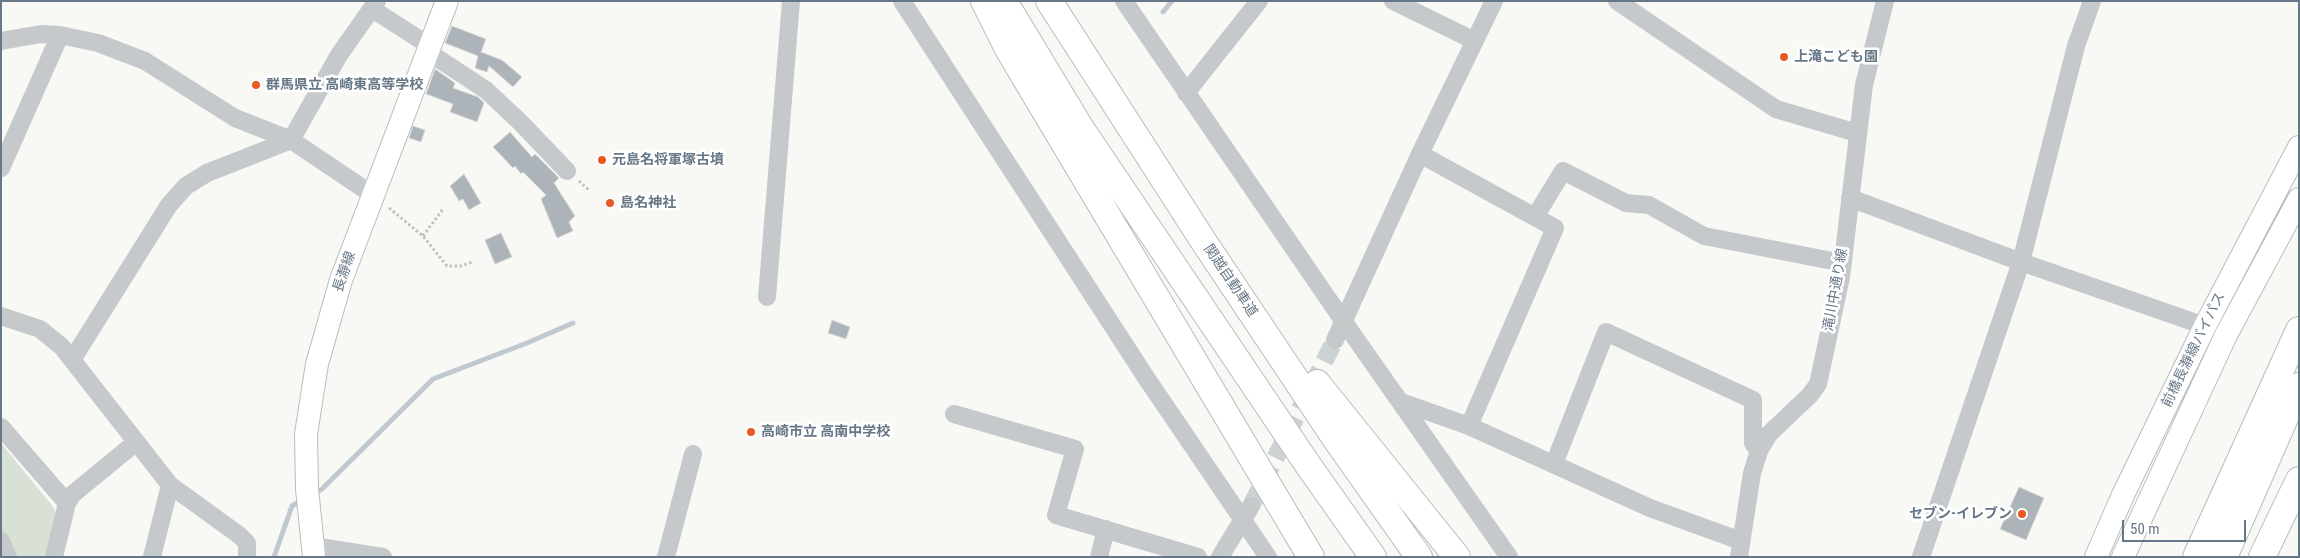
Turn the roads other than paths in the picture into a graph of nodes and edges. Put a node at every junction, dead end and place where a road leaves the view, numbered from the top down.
1 (447, 1) edge
2 (791, 1) edge
3 (902, 1) edge
4 (984, 1) edge
5 (1004, 1) edge
6 (1049, 1) edge
7 (1124, 1) edge
8 (1259, 1) edge
9 (1393, 1) edge
10 (1494, 1) edge
11 (1617, 1) edge
12 (1885, 1) edge
13 (2092, 1) edge
14 (374, 5) edge
15 (60, 35) junction
16 (1, 41) edge
17 (1475, 41) junction
18 (429, 49) junction
19 (1186, 93) junction
20 (1857, 133) junction
21 (292, 140) junction
22 (2299, 147) edge
23 (1420, 154) junction
24 (1, 168) edge
25 (567, 171) dead end
26 (372, 195) junction
27 (1850, 198) junction
28 (2299, 199) edge
29 (1535, 217) junction
30 (1204, 242) junction
31 (2021, 262) junction
32 (1843, 263) junction
33 (767, 297) dead end
34 (1, 316) edge
35 (1344, 322) junction
36 (2204, 326) junction
37 (2299, 330) edge
38 (1335, 340) tunnel mouth
39 (72, 360) junction
40 (2299, 386) edge
41 (1401, 402) junction
42 (954, 414) dead end
43 (1469, 426) junction
44 (1, 427) edge
45 (135, 443) junction
46 (1759, 451) junction
47 (693, 454) dead end
48 (1554, 464) junction
49 (2299, 481) edge
50 (170, 484) junction
51 (67, 503) junction
52 (1247, 514) junction
53 (1106, 529) junction
54 (1, 542) edge
55 (1740, 549) edge
56 (314, 551) edge
57 (8, 557) edge
58 (54, 557) edge
59 (152, 557) edge
60 (247, 557) edge
61 (383, 557) edge
62 (666, 557) edge
63 (1099, 557) edge
64 (1198, 557) edge
65 (1220, 557) edge
66 (1268, 557) edge
67 (1311, 557) edge
68 (1374, 557) edge
69 (1419, 557) edge
70 (1457, 557) edge
71 (1509, 557) edge
72 (1921, 557) edge
73 (2096, 557) edge
74 (2123, 557) edge
75 (2196, 557) edge
76 (2224, 557) edge
77 (2262, 557) edge
78 (2272, 557) edge

1 - 18 main road, 長瀞線
2 - 33 street
3 - 52 street
4 - 67 highway
5 - 68 highway
6 - 30 highway, 関越自動車道
7 - 19 street
8 - 19 street
9 - 17 street
10 - 17 street
11 - 20 street
12 - 20 street, 滝川中通り線
13 - 31 street
14 - 18 street
14 - 21 street
15 - 16 street
15 - 21 street
15 - 24 street
17 - 23 street
18 - 25 street
18 - 26 main road, 長瀞線
19 - 35 street
20 - 27 street, 滝川中通り線
21 - 26 street
21 - 39 street
22 - 36 main road, 前橋長瀞線バイパス
23 - 29 street
23 - 35 street
26 - 56 main road, 長瀞線
27 - 31 street
27 - 32 street, 滝川中通り線
28 - 74 main road, 前橋長瀞線バイパス
29 - 32 street
29 - 43 street
30 - 69 highway, 関越自動車道
30 - 70 highway
31 - 36 street
31 - 72 street
32 - 46 street, 滝川中通り線
34 - 39 street
35 - 38 street
35 - 41 street
36 - 73 main road, 前橋長瀞線バイパス
37 - 75 highway
39 - 45 street
40 - 76 highway
41 - 43 street
41 - 71 street
42 - 53 street
43 - 48 street
44 - 51 street
45 - 50 street
45 - 51 street
46 - 48 street
46 - 55 street, 滝川中通り線
47 - 62 street
48 - 55 street
49 - 77 highway
49 - 78 highway
50 - 59 street
50 - 60 street
51 - 58 street
52 - 65 street
52 - 66 street
53 - 63 street
53 - 64 street
54 - 57 street
56 - 61 street

